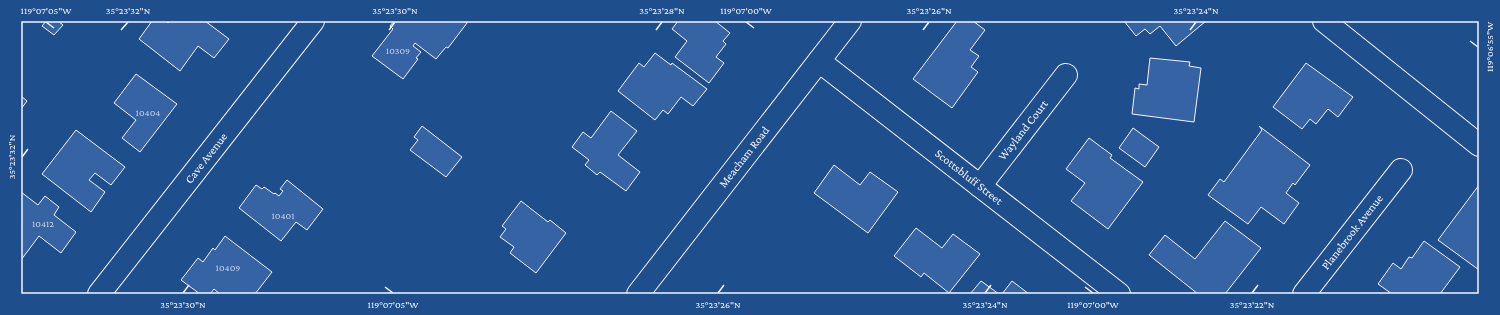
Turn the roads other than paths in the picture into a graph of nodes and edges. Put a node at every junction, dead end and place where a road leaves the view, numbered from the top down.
1 (313, 21) edge
2 (850, 21) edge
3 (1324, 21) edge
4 (819, 61) junction
5 (1066, 75) dead end
6 (1479, 145) edge
7 (1401, 170) dead end
8 (980, 186) junction
9 (99, 294) edge
10 (638, 294) edge
11 (1119, 294) edge
12 (1304, 294) edge

1 - 9 street, Cave Avenue
2 - 4 street, Meacham Road
3 - 6 street
4 - 8 street, Scottsbluff Street
4 - 10 street, Meacham Road
5 - 8 street, Wayland Court
7 - 12 street, Planebrook Avenue
8 - 11 street, Scottsbluff Street

